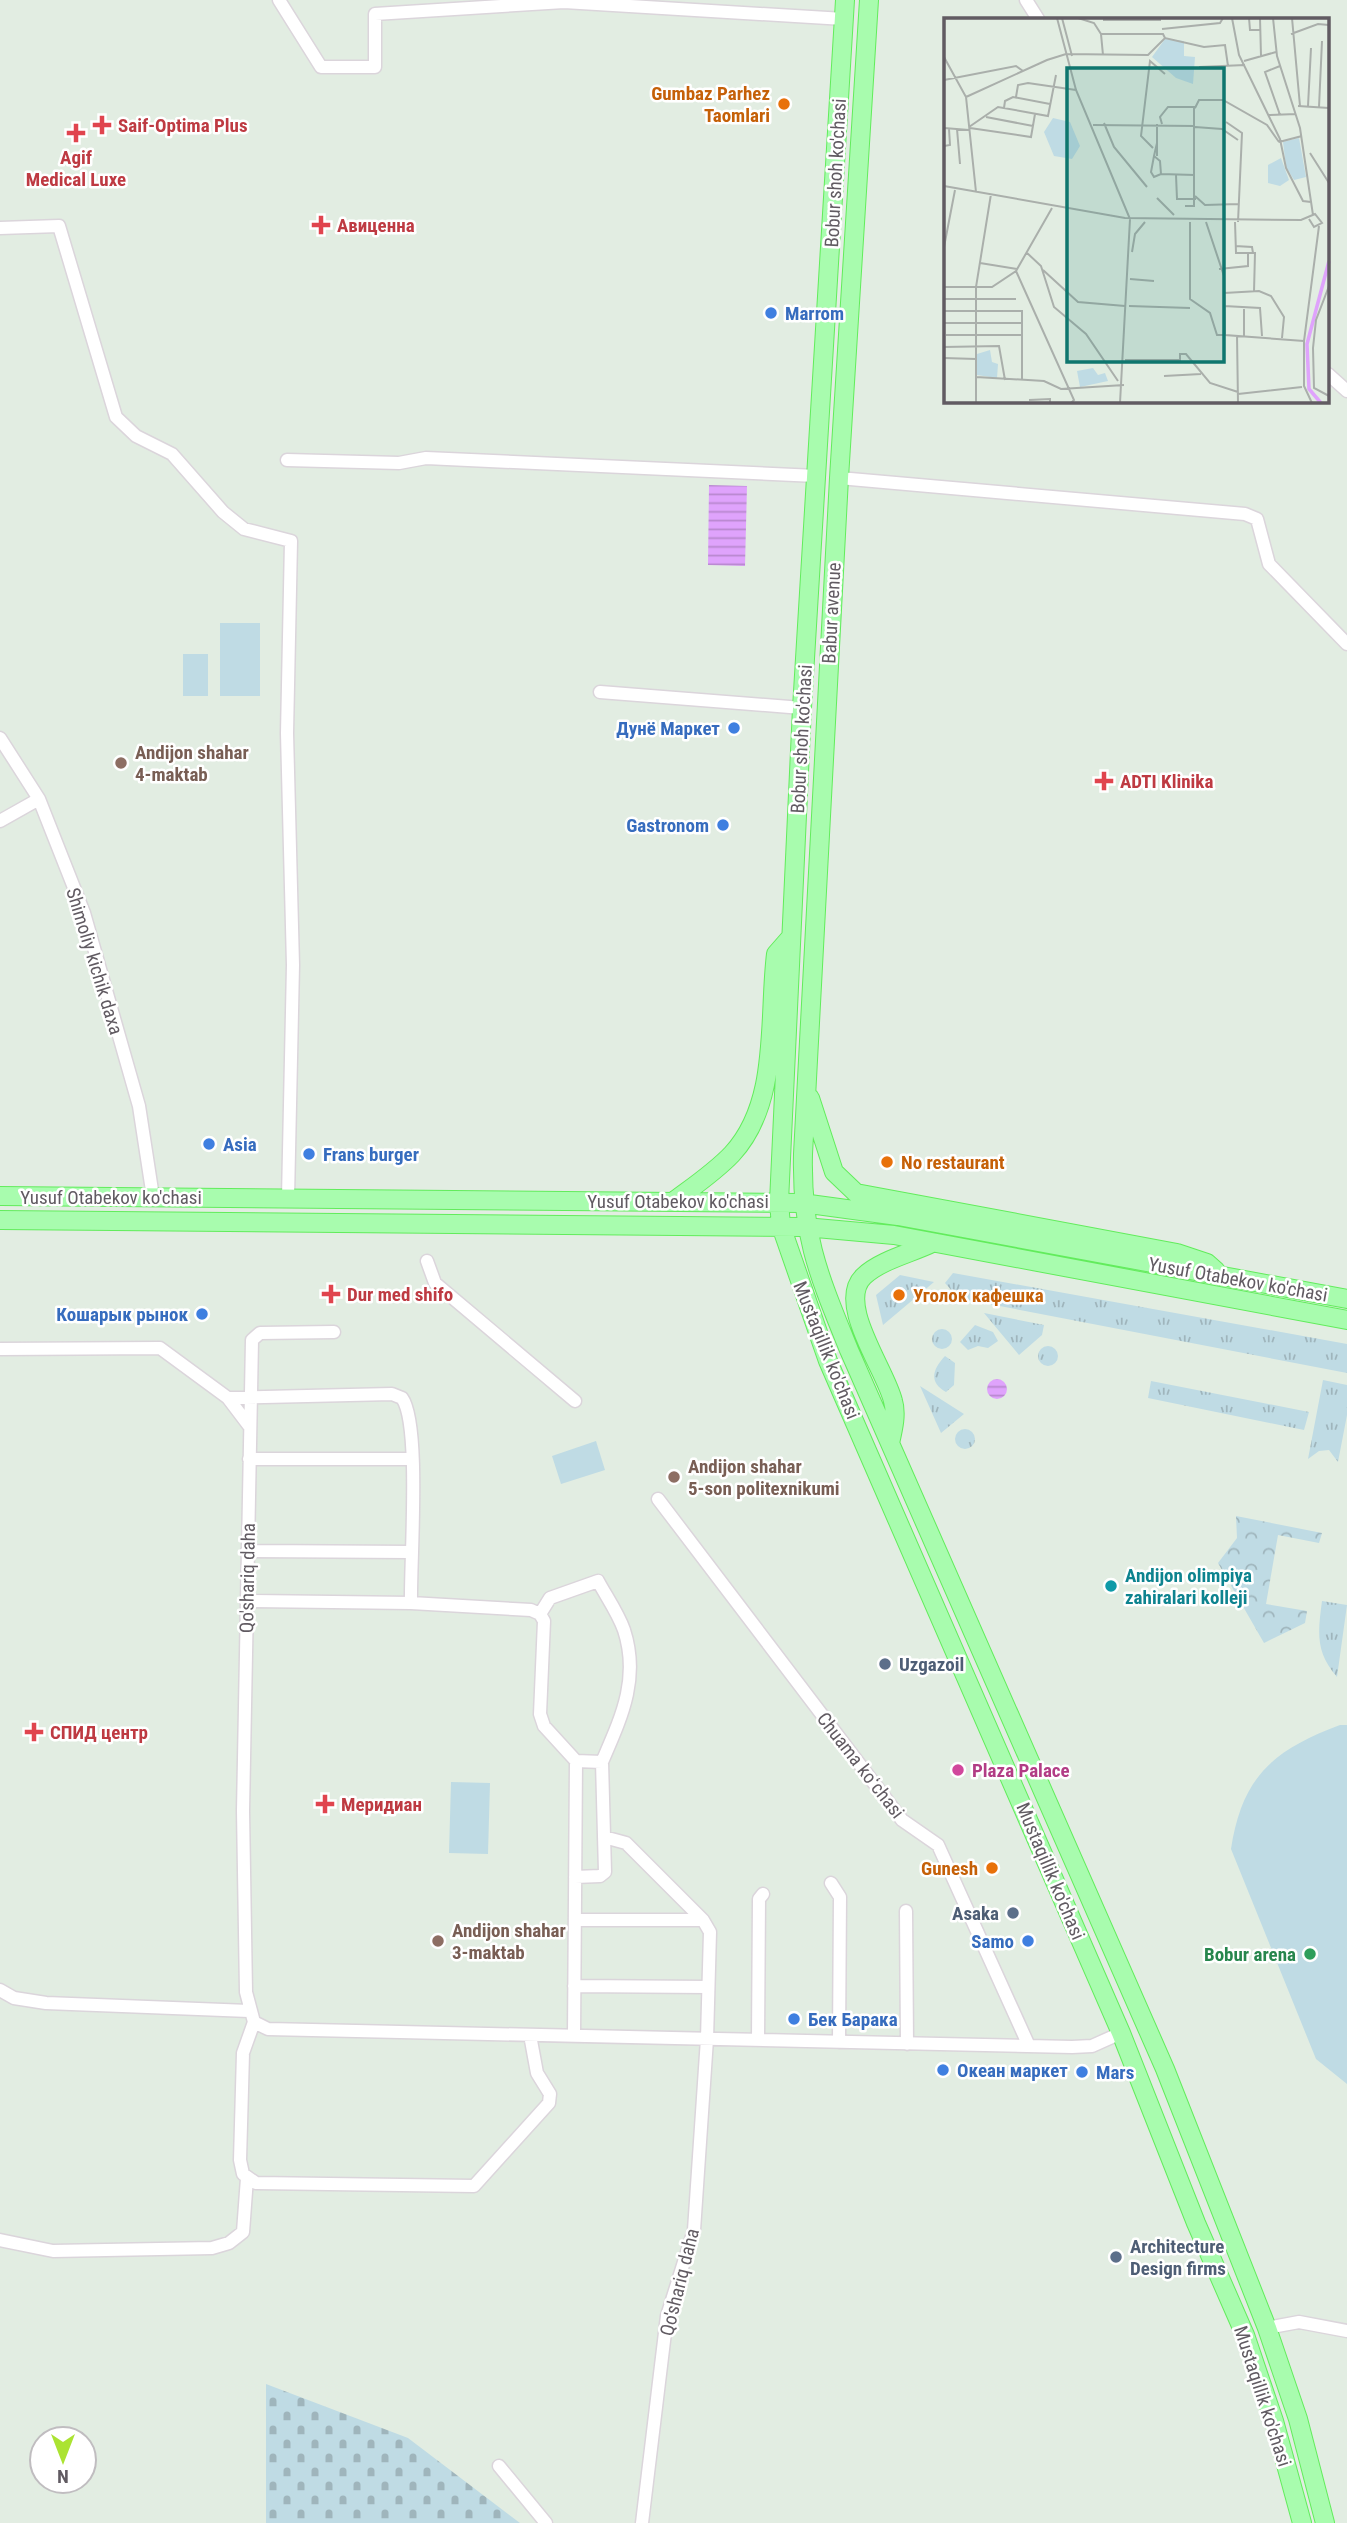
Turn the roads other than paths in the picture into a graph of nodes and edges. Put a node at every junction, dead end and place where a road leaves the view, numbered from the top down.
1 (279, 0) edge
2 (845, 0) edge
3 (869, 0) edge
4 (1026, 0) edge
5 (1037, 18) edge
6 (844, 19) junction
7 (836, 160) junction
8 (860, 161) junction
9 (0, 228) edge
10 (828, 285) junction
11 (852, 287) junction
12 (1330, 376) edge
13 (1347, 391) edge
14 (287, 460) dead end
15 (816, 477) junction
16 (839, 478) junction
17 (1347, 644) edge
18 (600, 692) dead end
19 (802, 708) junction
20 (0, 738) edge
21 (39, 799) junction
22 (0, 821) edge
23 (790, 938) junction
24 (806, 1087) junction
25 (0, 1196) edge
26 (153, 1197) junction
27 (288, 1198) junction
28 (674, 1201) junction
29 (779, 1202) junction
30 (802, 1203) junction
31 (0, 1220) edge
32 (781, 1226) junction
33 (805, 1227) junction
34 (932, 1242) junction
35 (427, 1261) dead end
36 (1221, 1276) junction
37 (1347, 1299) edge
38 (1347, 1320) edge
39 (334, 1332) dead end
40 (0, 1349) edge
41 (253, 1396) junction
42 (228, 1398) junction
43 (575, 1401) dead end
44 (250, 1427) junction
45 (890, 1443) junction
46 (249, 1459) junction
47 (412, 1459) junction
48 (658, 1499) dead end
49 (247, 1551) junction
50 (410, 1552) junction
51 (246, 1601) junction
52 (411, 1603) junction
53 (540, 1614) junction
54 (576, 1761) junction
55 (602, 1762) junction
56 (604, 1837) junction
57 (575, 1877) junction
58 (831, 1883) dead end
59 (763, 1894) dead end
60 (906, 1911) dead end
61 (575, 1920) junction
62 (703, 1920) junction
63 (574, 1986) junction
64 (708, 1987) junction
65 (0, 1990) edge
66 (251, 2017) junction
67 (1121, 2033) junction
68 (530, 2035) junction
69 (574, 2036) junction
70 (707, 2039) junction
71 (758, 2040) junction
72 (839, 2042) junction
73 (907, 2044) junction
74 (1030, 2046) junction
75 (247, 2178) junction
76 (1221, 2213) junction
77 (1196, 2223) junction
78 (0, 2240) edge
79 (1268, 2328) junction
80 (1347, 2331) edge
81 (1245, 2335) junction
82 (499, 2466) dead end
83 (546, 2523) edge
84 (642, 2523) edge
85 (1302, 2523) edge
86 (1325, 2523) edge

1 - 6 street
2 - 6 main road, Bobur shoh ko'chasi
3 - 8 main road, Babur avenue
4 - 5 street
6 - 7 main road, Bobur shoh ko'chasi
7 - 8 main road
7 - 10 main road, Bobur shoh ko'chasi
8 - 11 main road, Babur avenue
9 - 27 street
10 - 11 main road
10 - 15 main road, Bobur shoh ko'chasi
11 - 16 main road, Babur avenue
12 - 13 street
14 - 15 street
15 - 19 main road, Bobur shoh ko'chasi
16 - 17 street
16 - 24 main road, Babur avenue
18 - 19 street
19 - 23 main road, Bobur shoh ko'chasi
20 - 21 street, Shimoliy kichik daxa
21 - 22 street
21 - 26 street, Shimoliy kichik daxa
23 - 28 main road
23 - 29 main road, Bobur shoh ko'chasi
24 - 30 main road, Babur avenue
24 - 36 main road
25 - 26 main road, Yusuf Otabekov ko'chasi
26 - 27 main road, Yusuf Otabekov ko'chasi
27 - 28 main road, Yusuf Otabekov ko'chasi
28 - 29 main road, Yusuf Otabekov ko'chasi
29 - 30 main road, Yusuf Otabekov ko'chasi
29 - 32 main road, Bobur shoh ko'chasi
30 - 33 main road, Babur avenue
30 - 36 main road, Yusuf Otabekov ko'chasi
31 - 32 main road, Yusuf Otabekov ko'chasi
32 - 33 main road, Yusuf Otabekov ko'chasi
32 - 67 main road, Mustaqillik ko'chasi
33 - 34 main road, Yusuf Otabekov ko'chasi
33 - 45 main road, Mustaqillik ko'chasi
34 - 38 main road, Yusuf Otabekov ko'chasi
34 - 45 main road
35 - 43 street
36 - 37 main road, Yusuf Otabekov ko'chasi
39 - 41 street, Qo'shariq daha
40 - 42 street
41 - 42 street
41 - 44 street, Qo'shariq daha
41 - 47 street
42 - 44 street
44 - 46 street, Qo'shariq daha
45 - 76 main road, Mustaqillik ko'chasi
46 - 47 street
46 - 49 street, Qo'shariq daha
47 - 50 street
48 - 74 street, Chuama koʻchasi
49 - 50 street
49 - 51 street, Qo'shariq daha
50 - 52 street
51 - 52 street
51 - 66 street, Qo'shariq daha
52 - 53 street
53 - 54 street
53 - 55 street
54 - 55 street
54 - 57 street
55 - 56 street
56 - 57 street
56 - 62 street
57 - 61 street
58 - 72 street
59 - 71 street
60 - 73 street
61 - 62 street
61 - 63 street
62 - 64 street, Qo'shariq daha
63 - 64 street
63 - 69 street
64 - 70 street, Qo'shariq daha
65 - 66 street
66 - 68 street
66 - 75 street
67 - 74 street
67 - 77 main road, Mustaqillik ko'chasi
68 - 69 street
68 - 75 street
69 - 70 street
70 - 71 street
70 - 84 street, Qo'shariq daha
71 - 72 street
72 - 73 street
73 - 74 street
75 - 78 street
76 - 77 main road
76 - 79 main road, Mustaqillik ko'chasi
77 - 81 main road, Mustaqillik ko'chasi
79 - 80 street
79 - 81 main road
79 - 86 main road, Mustaqillik ko'chasi
81 - 85 main road, Mustaqillik ko'chasi
82 - 83 street

